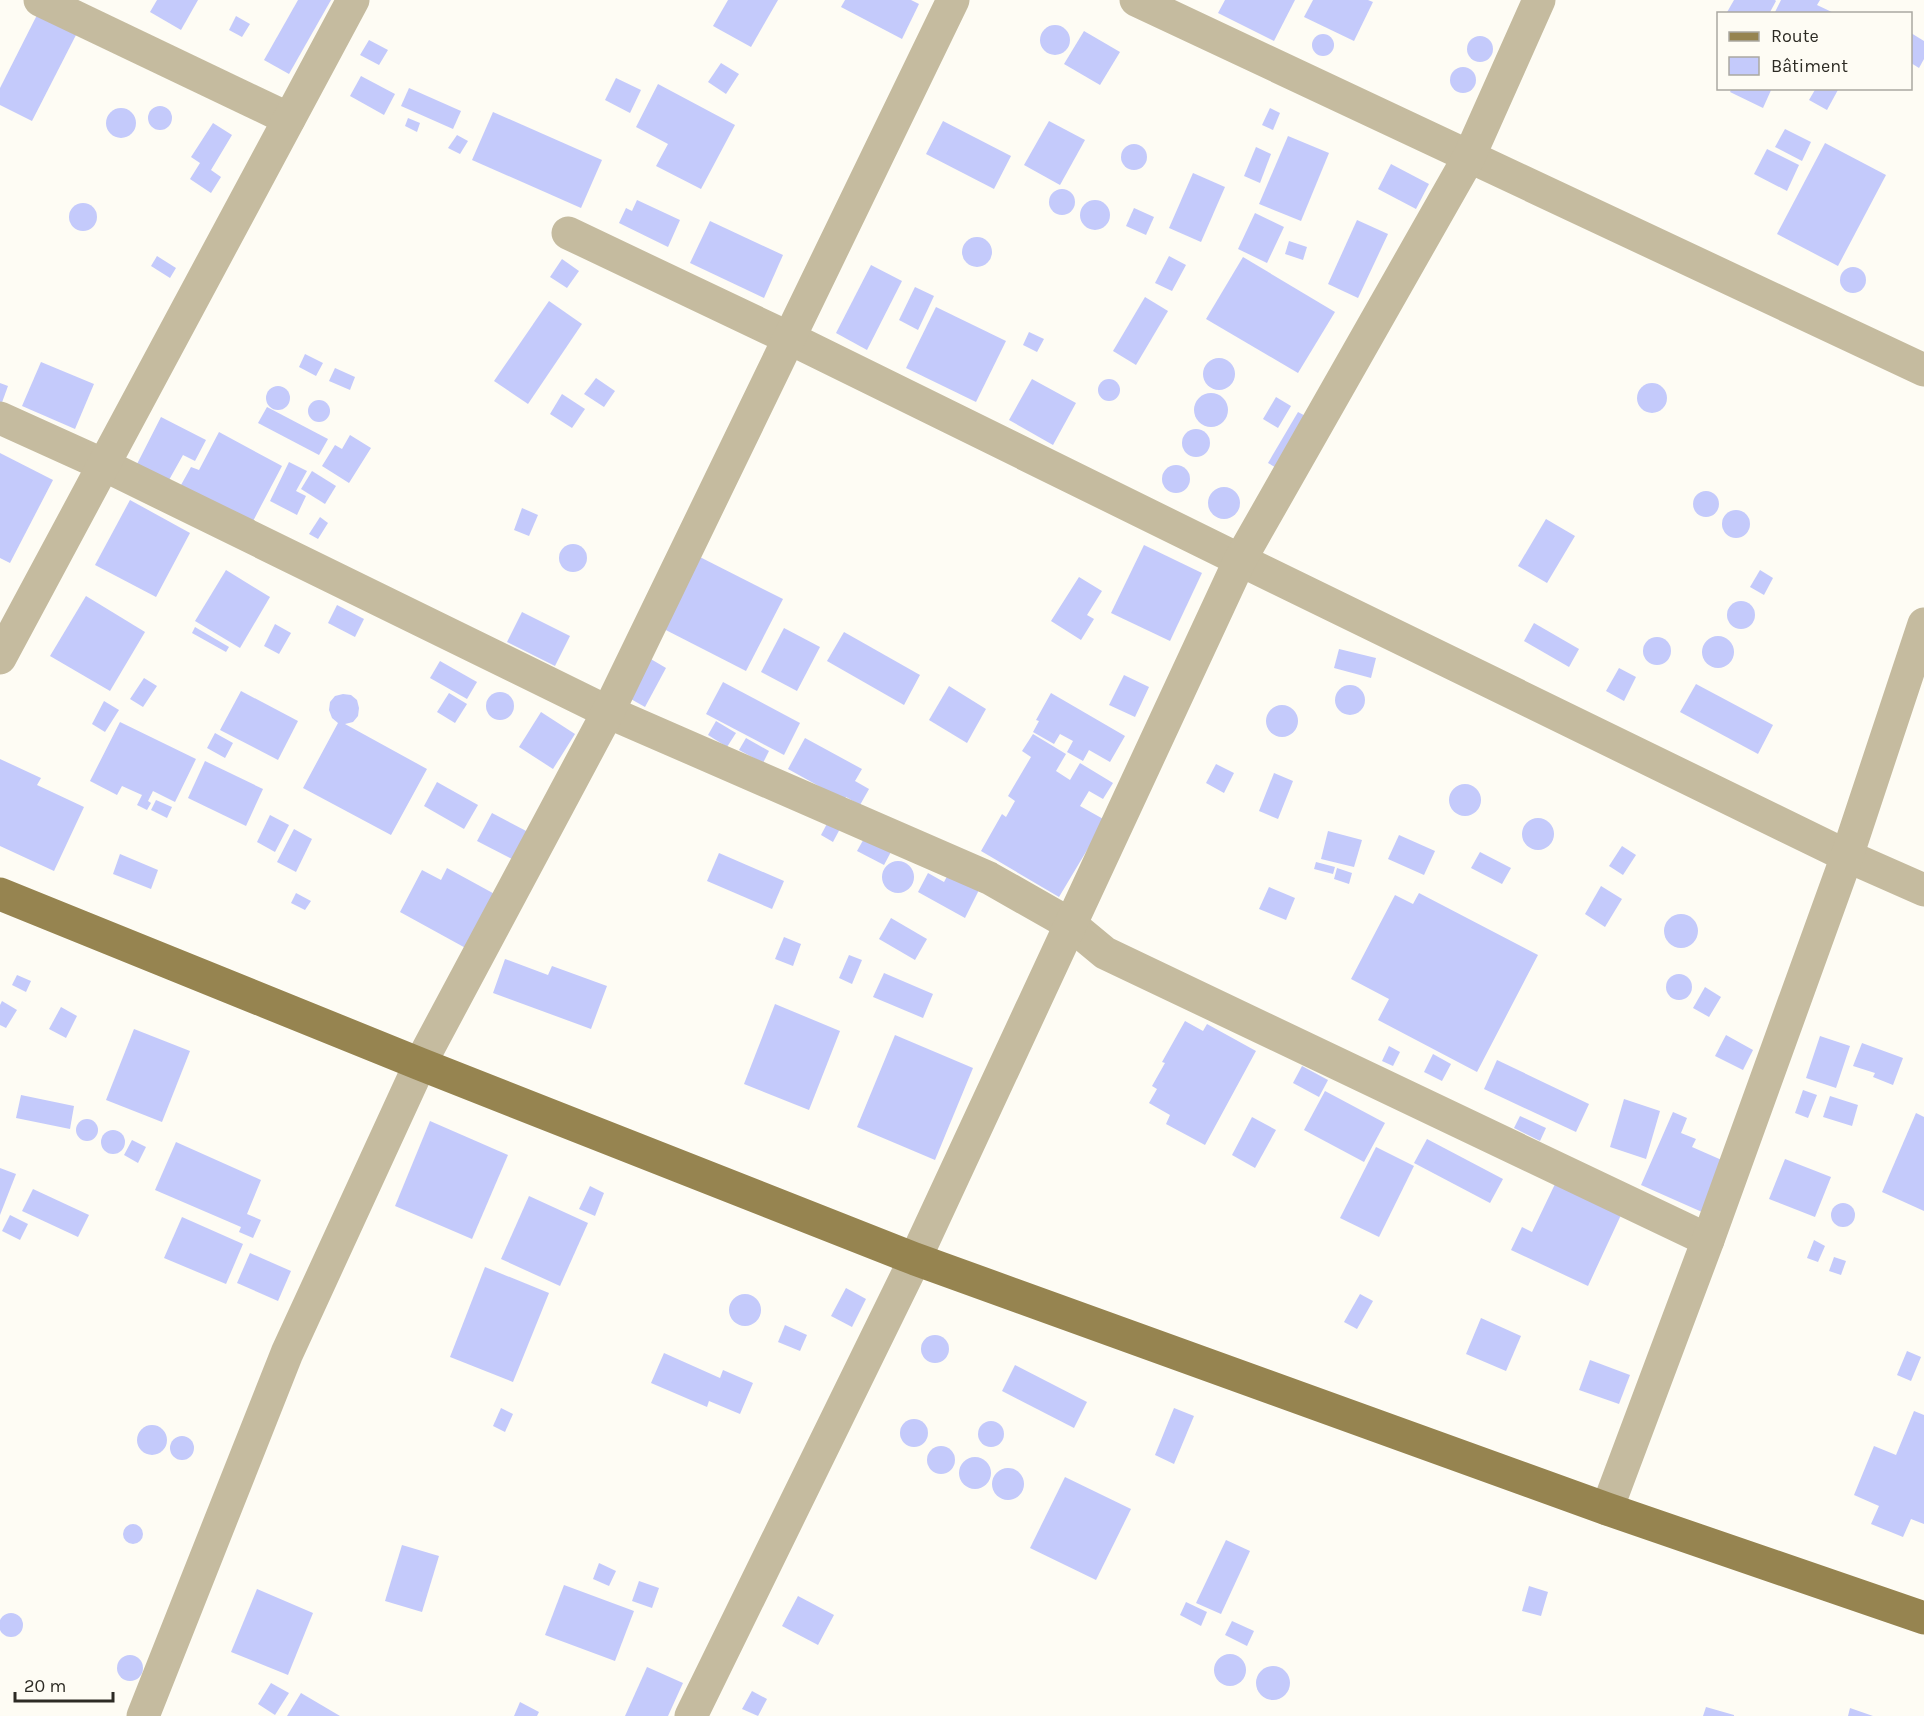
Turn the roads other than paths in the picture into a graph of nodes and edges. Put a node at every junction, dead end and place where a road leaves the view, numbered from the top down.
1 (40, 0) edge
2 (353, 0) edge
3 (953, 0) edge
4 (1136, 0) edge
5 (1539, 0) edge
6 (289, 119) junction
7 (1469, 157) junction
8 (568, 233) dead end
9 (789, 338) junction
10 (1924, 370) edge
11 (0, 418) edge
12 (104, 465) junction
13 (1240, 560) junction
14 (1924, 624) edge
15 (0, 658) edge
16 (608, 711) junction
17 (1847, 856) junction
18 (1924, 890) edge
19 (0, 894) edge
20 (1070, 924) junction
21 (420, 1064) junction
22 (1708, 1240) junction
23 (915, 1260) junction
24 (1607, 1509) junction
25 (1924, 1618) edge
26 (143, 1716) edge
27 (691, 1716) edge

1 - 6 street
2 - 6 street
3 - 9 street
4 - 7 street
5 - 7 street
6 - 12 street
7 - 10 street
7 - 13 street
8 - 9 street
9 - 13 street
9 - 16 street
11 - 12 street
12 - 15 street
12 - 16 street
13 - 17 street
13 - 20 street
14 - 17 street
16 - 20 street
16 - 21 street
17 - 18 street
17 - 22 street
19 - 21 main road
20 - 22 street
20 - 23 street
21 - 23 main road
21 - 26 street
22 - 24 street
23 - 24 main road
23 - 27 street
24 - 25 main road

